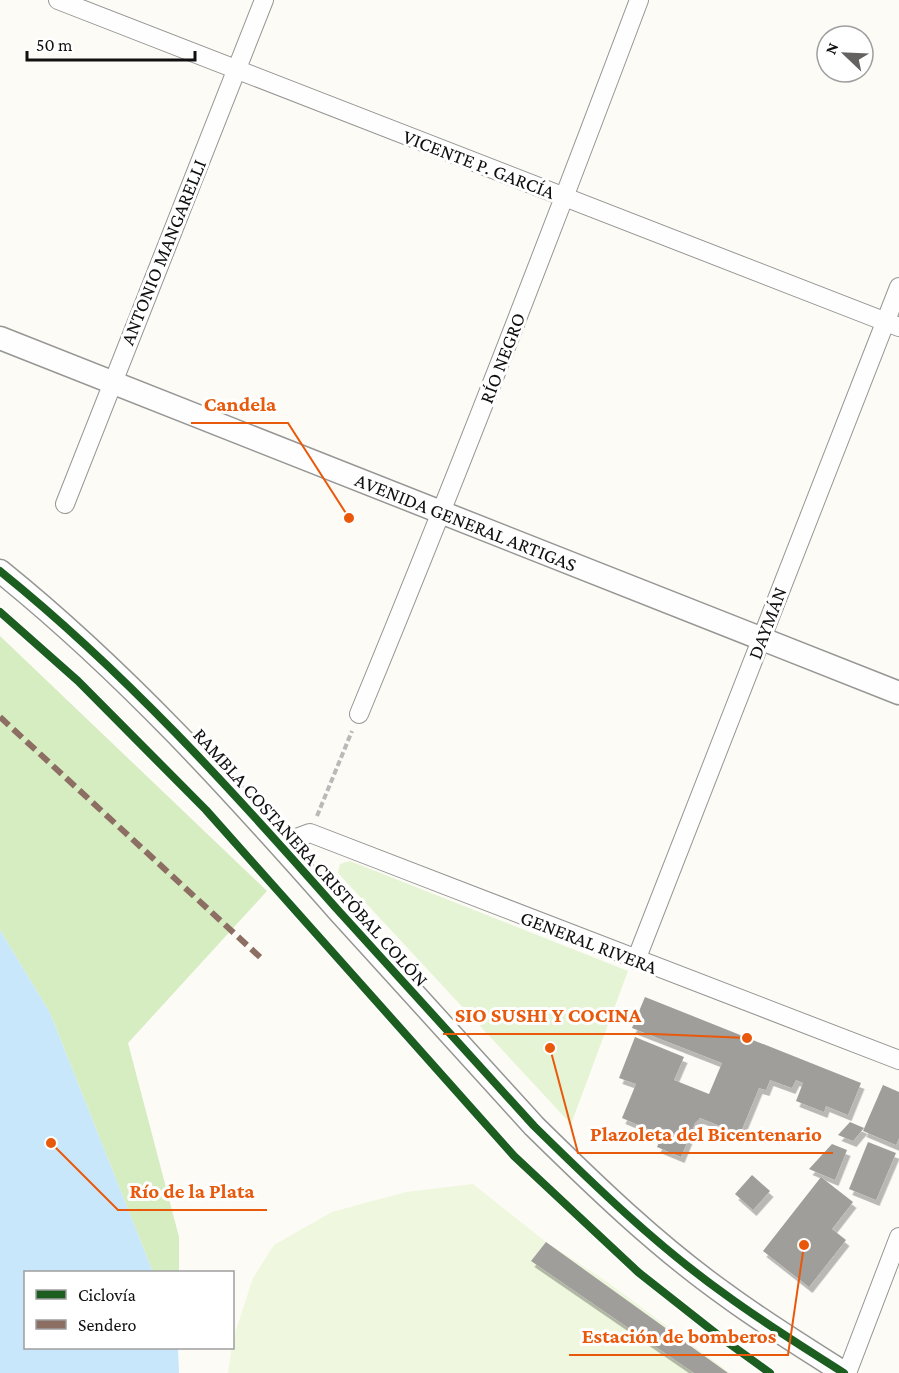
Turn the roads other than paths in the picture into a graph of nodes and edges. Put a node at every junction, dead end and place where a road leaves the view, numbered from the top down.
1 (58, 0) edge
2 (264, 0) edge
3 (639, 0) edge
4 (236, 69) junction
5 (565, 197) junction
6 (899, 287) edge
7 (892, 325) edge
8 (0, 338) edge
9 (111, 383) junction
10 (64, 504) dead end
11 (442, 512) junction
12 (0, 571) edge
13 (761, 639) junction
14 (899, 693) edge
15 (359, 714) road end
16 (280, 844) junction
17 (636, 960) junction
18 (899, 1060) edge
19 (899, 1237) edge
20 (846, 1373) edge

1 - 4 street, VICENTE P. GARCÍA
2 - 4 street, ANTONIO MANGARELLI
3 - 5 street, RÍO NEGRO
4 - 5 street, VICENTE P. GARCÍA
4 - 9 street, ANTONIO MANGARELLI
5 - 7 street, VICENTE P. GARCÍA
5 - 11 street, RÍO NEGRO
6 - 7 street, DAYMÁN
7 - 13 street, DAYMÁN
8 - 9 street, AVENIDA GENERAL ARTIGAS
9 - 10 street, ANTONIO MANGARELLI
9 - 11 street, AVENIDA GENERAL ARTIGAS
11 - 13 street, AVENIDA GENERAL ARTIGAS
11 - 15 street, RÍO NEGRO
12 - 16 street, RAMBLA COSTANERA CRISTÓBAL COLÓN
13 - 14 street, AVENIDA GENERAL ARTIGAS
13 - 17 street, DAYMÁN
16 - 17 street, GENERAL RIVERA
16 - 20 street, RAMBLA COSTANERA CRISTÓBAL COLÓN
17 - 18 street, GENERAL RIVERA
19 - 20 street

